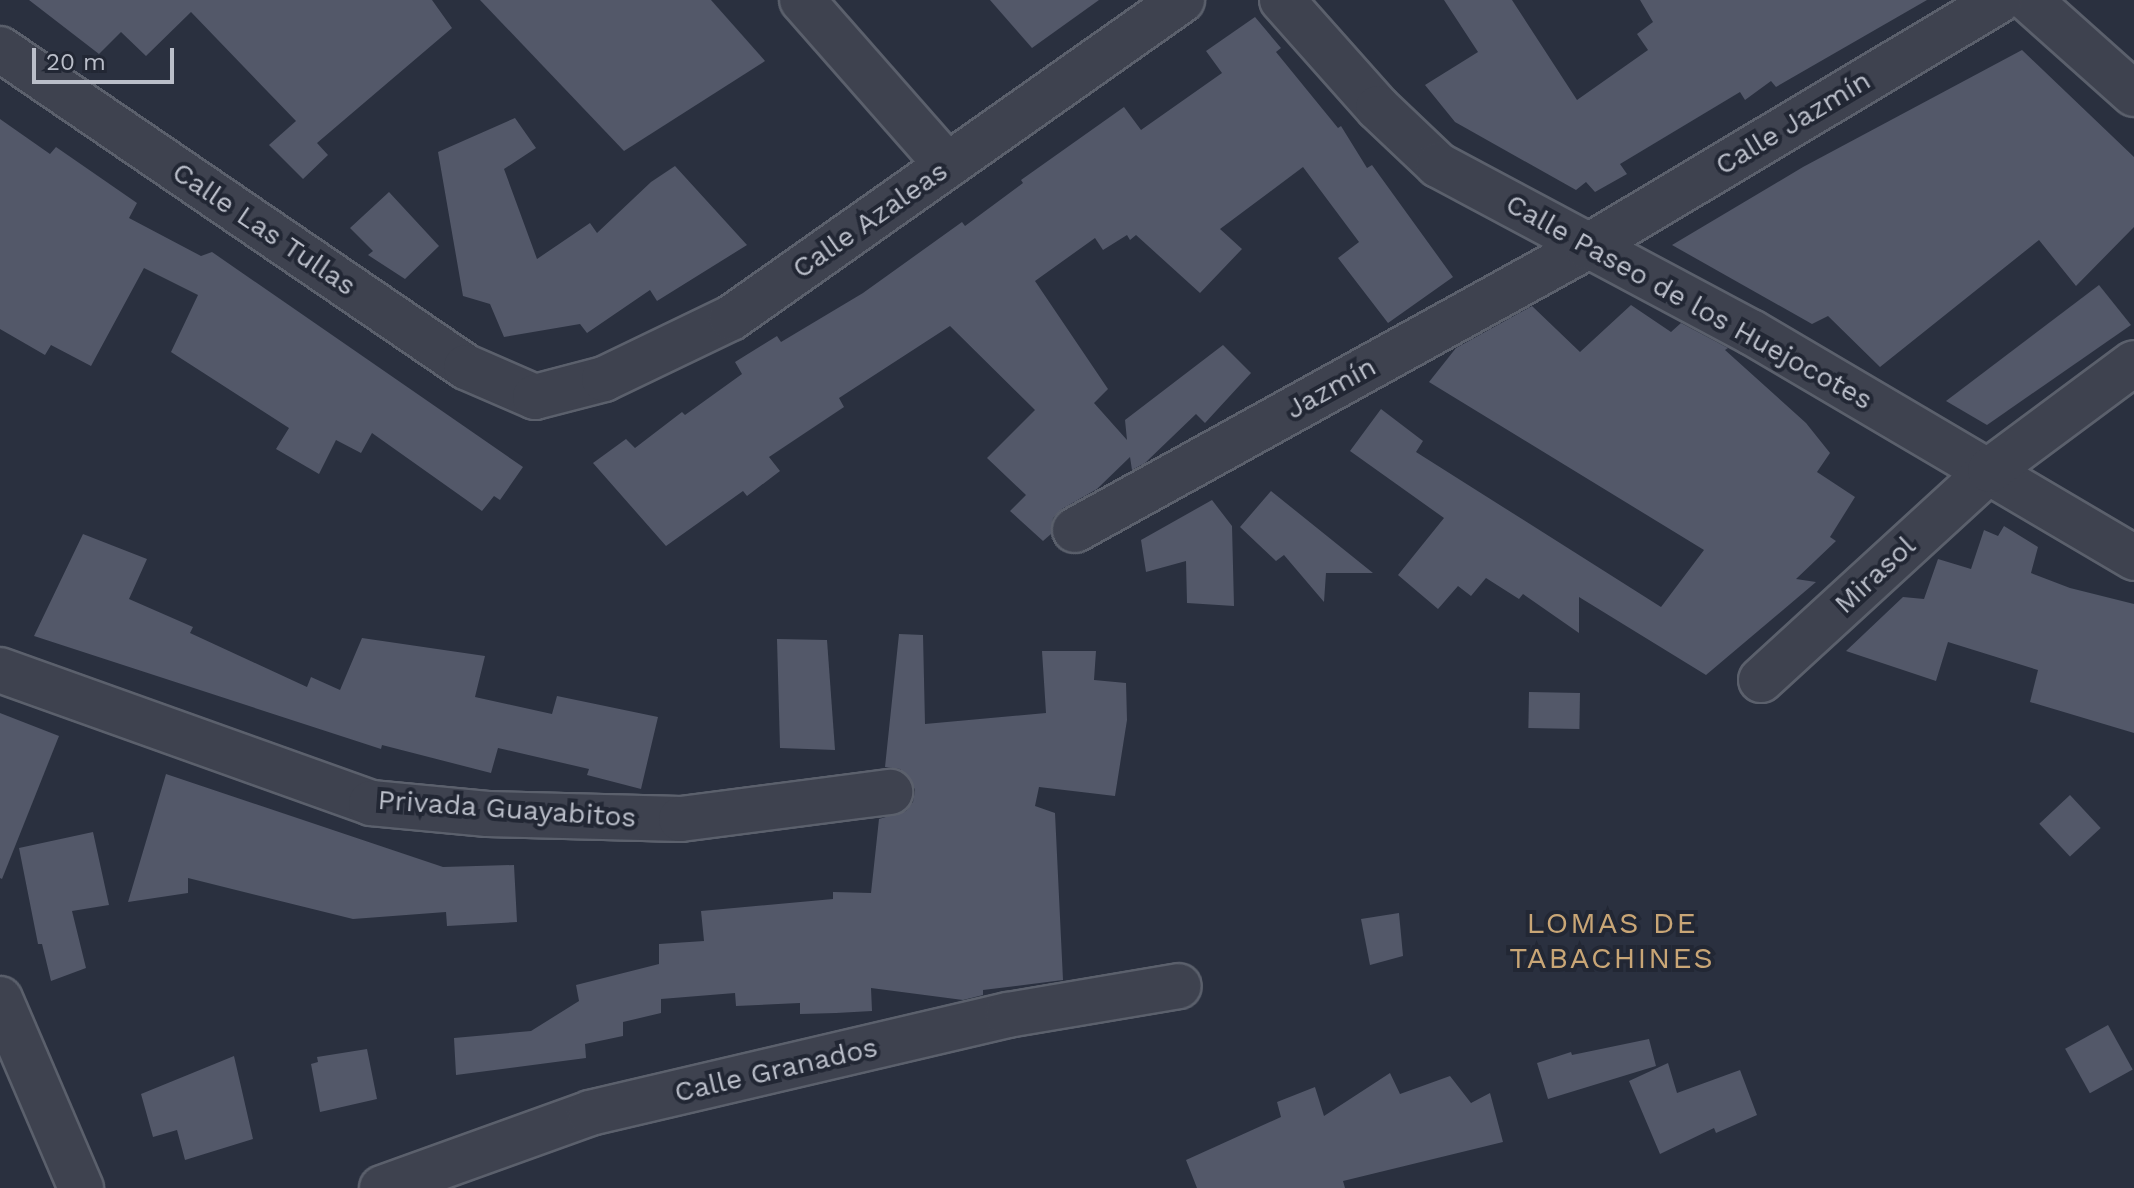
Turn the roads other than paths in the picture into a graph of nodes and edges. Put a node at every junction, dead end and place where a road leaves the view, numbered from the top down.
1 (802, 0) edge
2 (1182, 0) edge
3 (1282, 0) edge
4 (1999, 0) edge
5 (2029, 0) edge
6 (0, 49) edge
7 (2134, 94) edge
8 (947, 165) junction
9 (1587, 247) junction
10 (2134, 363) edge
11 (535, 397) joint
12 (1990, 470) junction
13 (1075, 530) dead end
14 (2134, 558) edge
15 (0, 670) edge
16 (1761, 680) dead end
17 (890, 792) dead end
18 (1179, 986) dead end
19 (0, 999) edge
20 (81, 1188) edge
21 (382, 1188) edge

1 - 8 street
2 - 8 street, Calle Azaleas
3 - 9 street, Calle Paseo de los Huejocotes
4 - 9 street, Calle Jazmín
5 - 7 street
6 - 11 street, Calle Las Tullas
8 - 11 street, Calle Azaleas
9 - 12 street, Calle Paseo de los Huejocotes
9 - 13 street, Jazmín
10 - 12 street, Mirasol
12 - 14 street, Calle Paseo de los Huejocotes
12 - 16 street, Mirasol
15 - 17 street, Privada Guayabitos
18 - 21 street, Calle Granados
19 - 20 street

